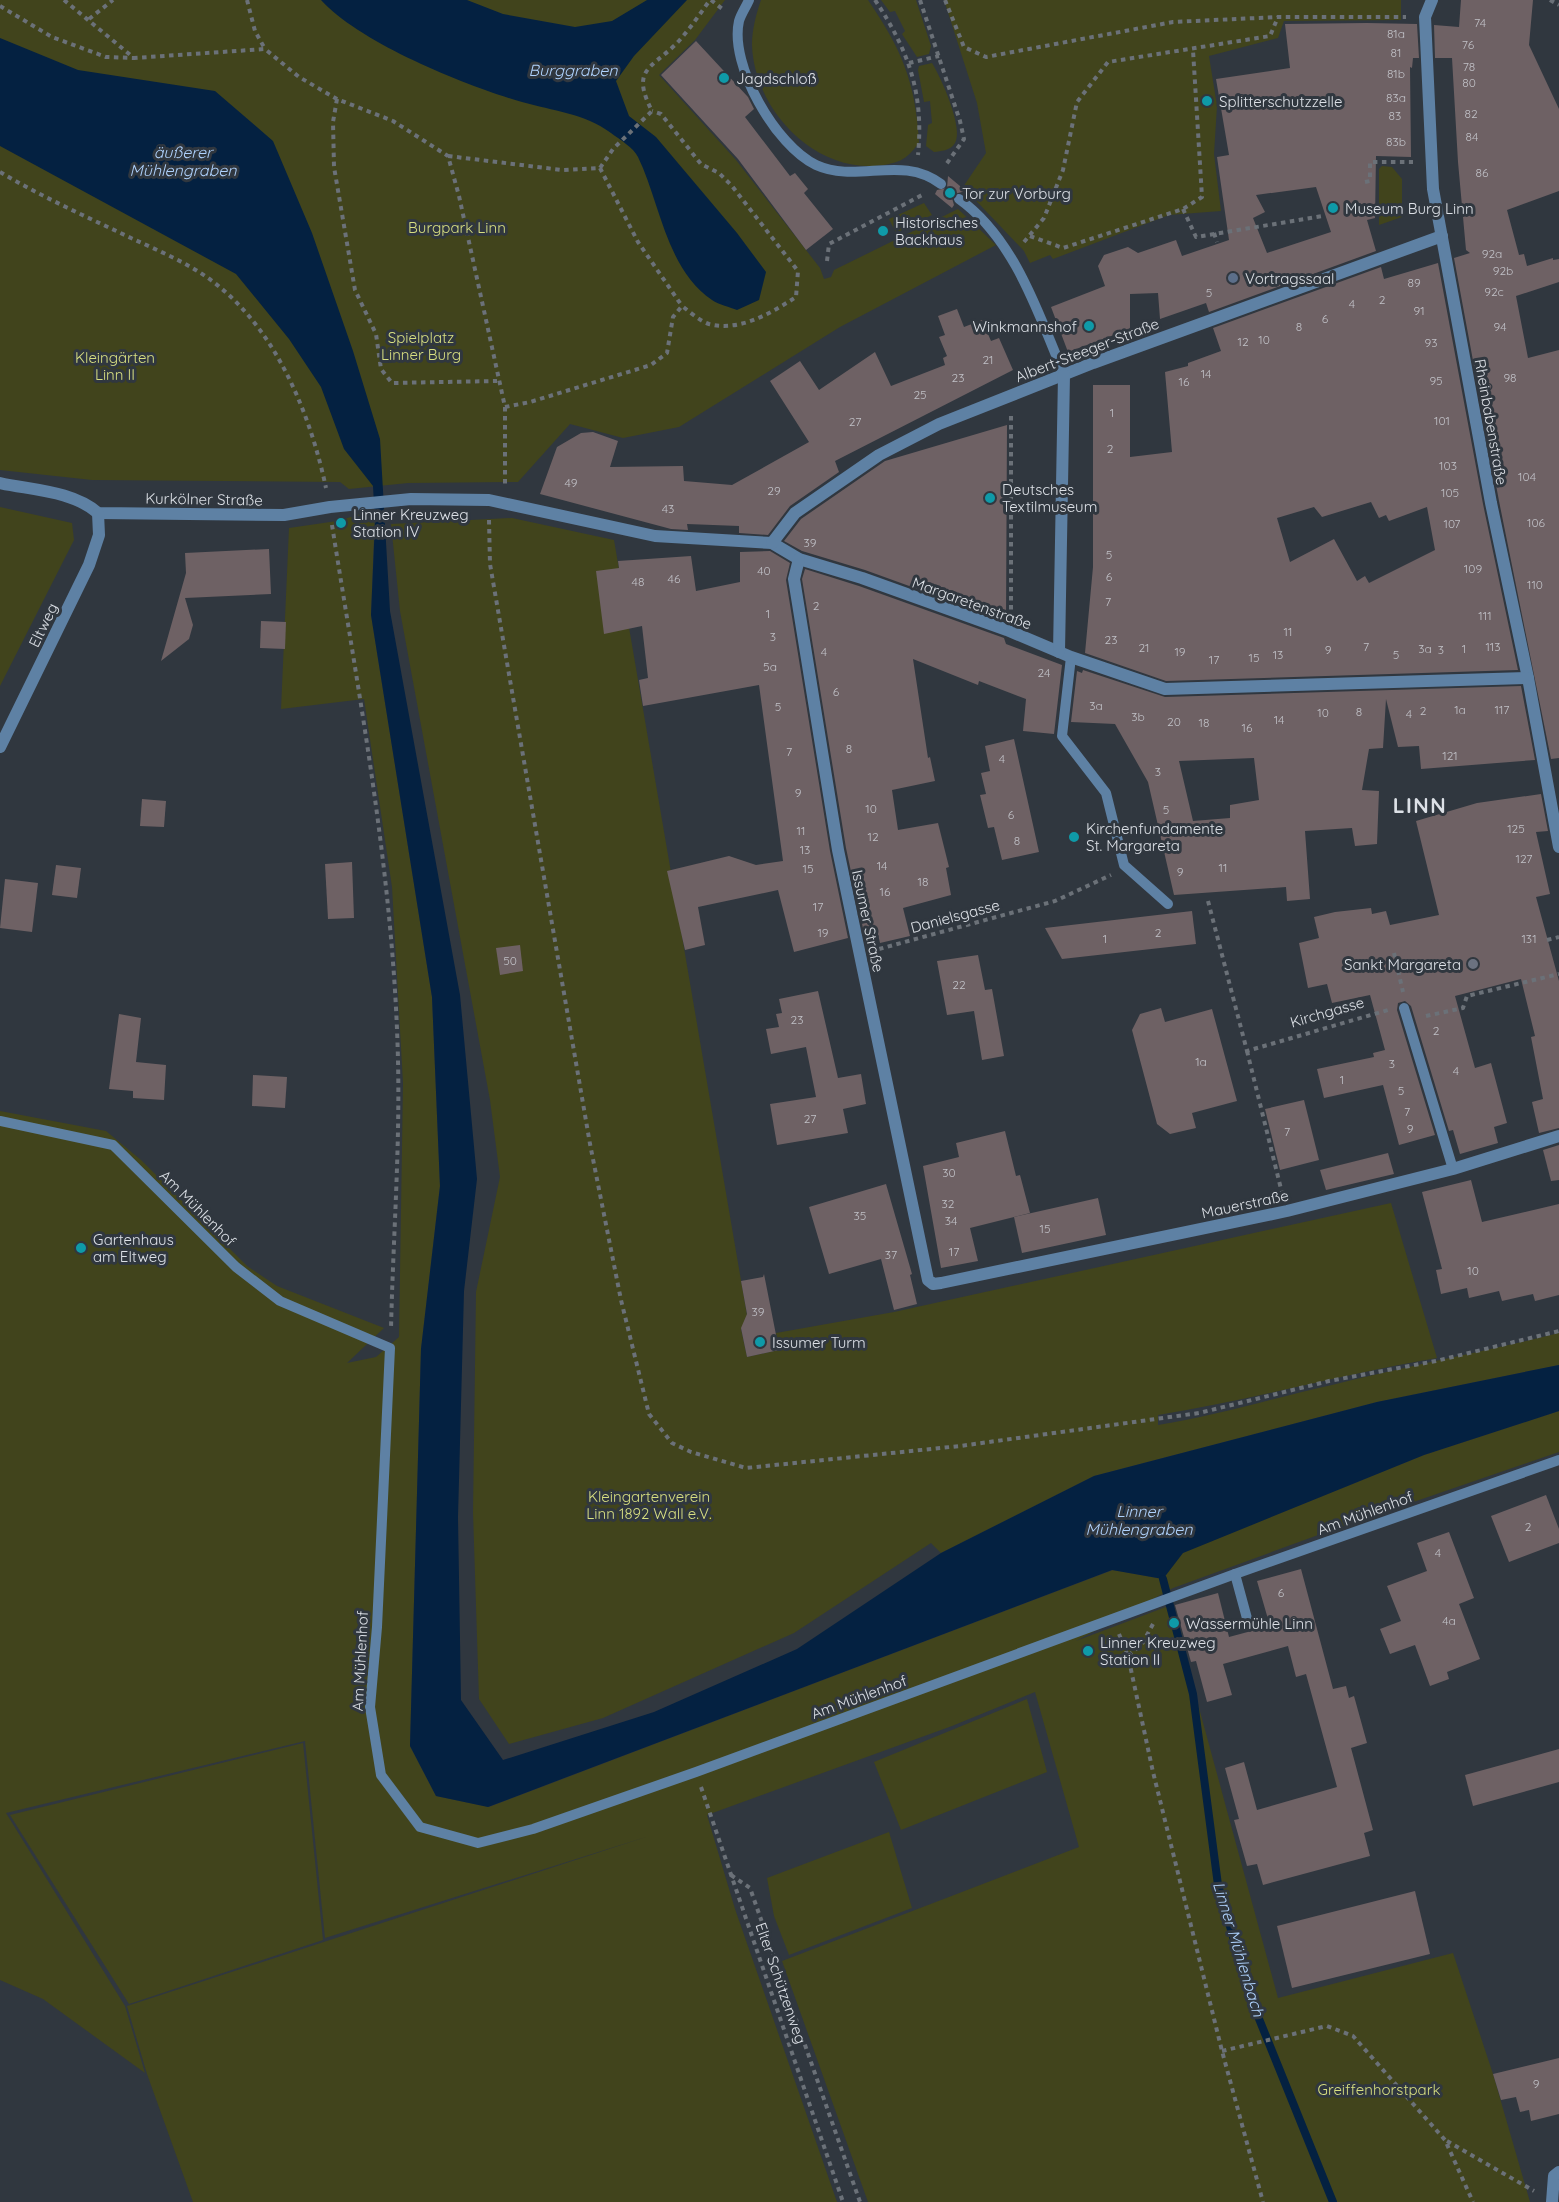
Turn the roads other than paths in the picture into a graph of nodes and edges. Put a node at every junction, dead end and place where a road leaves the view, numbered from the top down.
1 (749, 0) edge
2 (1432, 0) edge
3 (938, 182) road end
4 (961, 200) dead end
5 (1442, 236) junction
6 (1064, 375) junction
7 (0, 483) edge
8 (411, 499) joint
9 (98, 513) junction
10 (772, 543) junction
11 (800, 560) junction
12 (1065, 654) junction
13 (1528, 678) junction
14 (0, 747) edge
15 (1559, 847) edge
16 (1168, 904) dead end
17 (1404, 1008) road end
18 (0, 1121) edge
19 (1559, 1136) edge
20 (1454, 1169) junction
21 (933, 1284) joint
22 (1559, 1460) edge
23 (1235, 1574) junction
24 (1248, 1622) dead end
25 (1559, 2172) edge
26 (1551, 2201) edge

1 - 3 lane
2 - 5 street, Rheinbabenstraße
4 - 6 lane
5 - 6 street, Albert-Steeger-Straße
5 - 13 street, Rheinbabenstraße
6 - 10 street, Albert-Steeger-Straße
6 - 12 street
7 - 9 street, Kurkölner Straße
8 - 9 street, Kurkölner Straße
8 - 10 street, Margaretenstraße
9 - 14 street, Eltweg
10 - 11 street, Margaretenstraße
11 - 12 street, Margaretenstraße
11 - 21 street, Issumer Straße
12 - 13 street, Margaretenstraße
12 - 16 lane
13 - 15 street, Rheinbabenstraße
17 - 20 lane
18 - 23 lane, Am Mühlenhof
19 - 20 street, Mauerstraße
20 - 21 street, Mauerstraße
22 - 23 lane, Am Mühlenhof
23 - 24 lane
25 - 26 street

